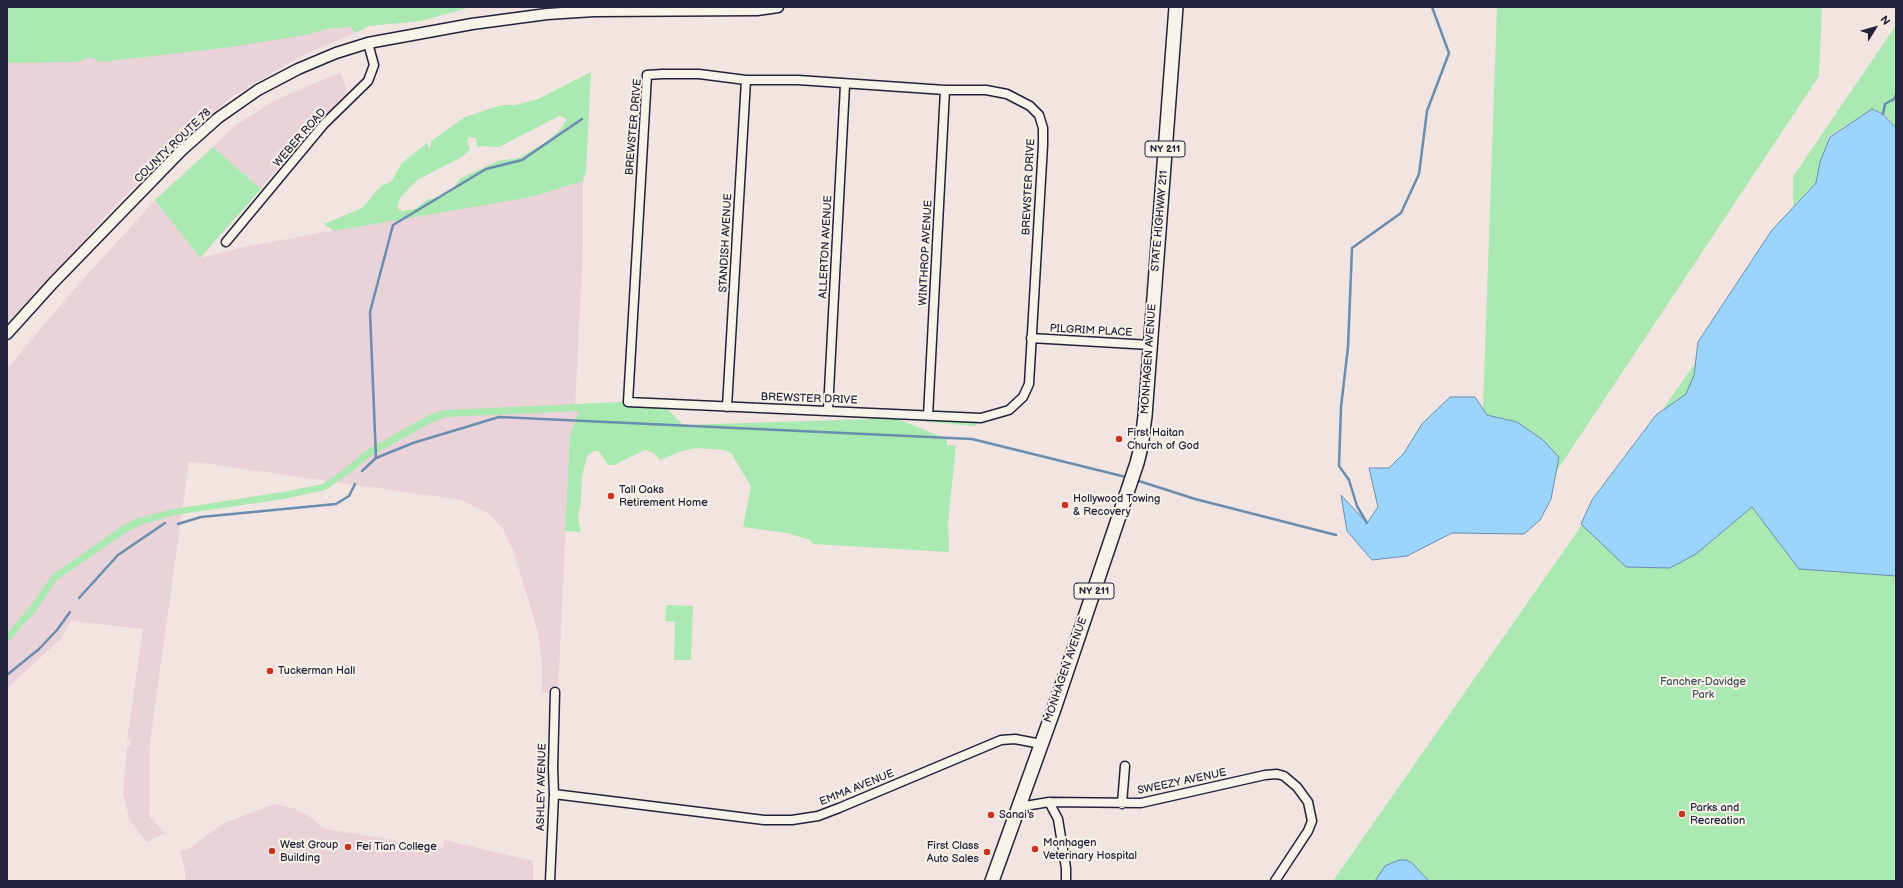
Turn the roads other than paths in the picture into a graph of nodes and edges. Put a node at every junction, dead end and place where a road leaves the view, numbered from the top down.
1 (778, 7) edge
2 (1176, 7) edge
3 (368, 43) junction
4 (746, 80) junction
5 (846, 85) junction
6 (945, 90) junction
7 (226, 242) dead end
8 (1154, 291) joint
9 (7, 334) edge
10 (1031, 338) junction
11 (1150, 345) junction
12 (728, 407) junction
13 (828, 410) junction
14 (928, 416) junction
15 (555, 692) dead end
16 (1041, 744) junction
17 (1125, 766) dead end
18 (554, 794) junction
19 (1049, 802) junction
20 (1122, 804) junction
21 (1019, 807) junction
22 (550, 881) edge
23 (992, 881) edge
24 (1066, 881) edge
25 (1274, 881) edge

1 - 3 street, COUNTY ROUTE 78
2 - 8 main road, STATE HIGHWAY 211 / NY 211
3 - 7 street, WEBER ROAD
3 - 9 street, COUNTY ROUTE 78
4 - 5 street, BREWSTER DRIVE
4 - 12 street, STANDISH AVENUE
4 - 12 street, BREWSTER DRIVE
5 - 6 street, BREWSTER DRIVE
5 - 13 street, ALLERTON AVENUE
6 - 10 street, BREWSTER DRIVE
6 - 14 street, WINTHROP AVENUE
8 - 11 main road, MONHAGEN AVENUE / NY 211
10 - 11 street, PILGRIM PLACE
10 - 14 street, BREWSTER DRIVE
11 - 16 main road, MONHAGEN AVENUE / NY 211
12 - 13 street, BREWSTER DRIVE
13 - 14 street, BREWSTER DRIVE
15 - 18 street, ASHLEY AVENUE
16 - 18 street, EMMA AVENUE
16 - 21 main road, MONHAGEN AVENUE / NY 211
17 - 20 street
18 - 22 street, ASHLEY AVENUE
19 - 20 street, SWEEZY AVENUE
19 - 21 street, SWEEZY AVENUE
19 - 24 street
20 - 25 street, SWEEZY AVENUE
21 - 23 main road, MONHAGEN AVENUE / NY 211

